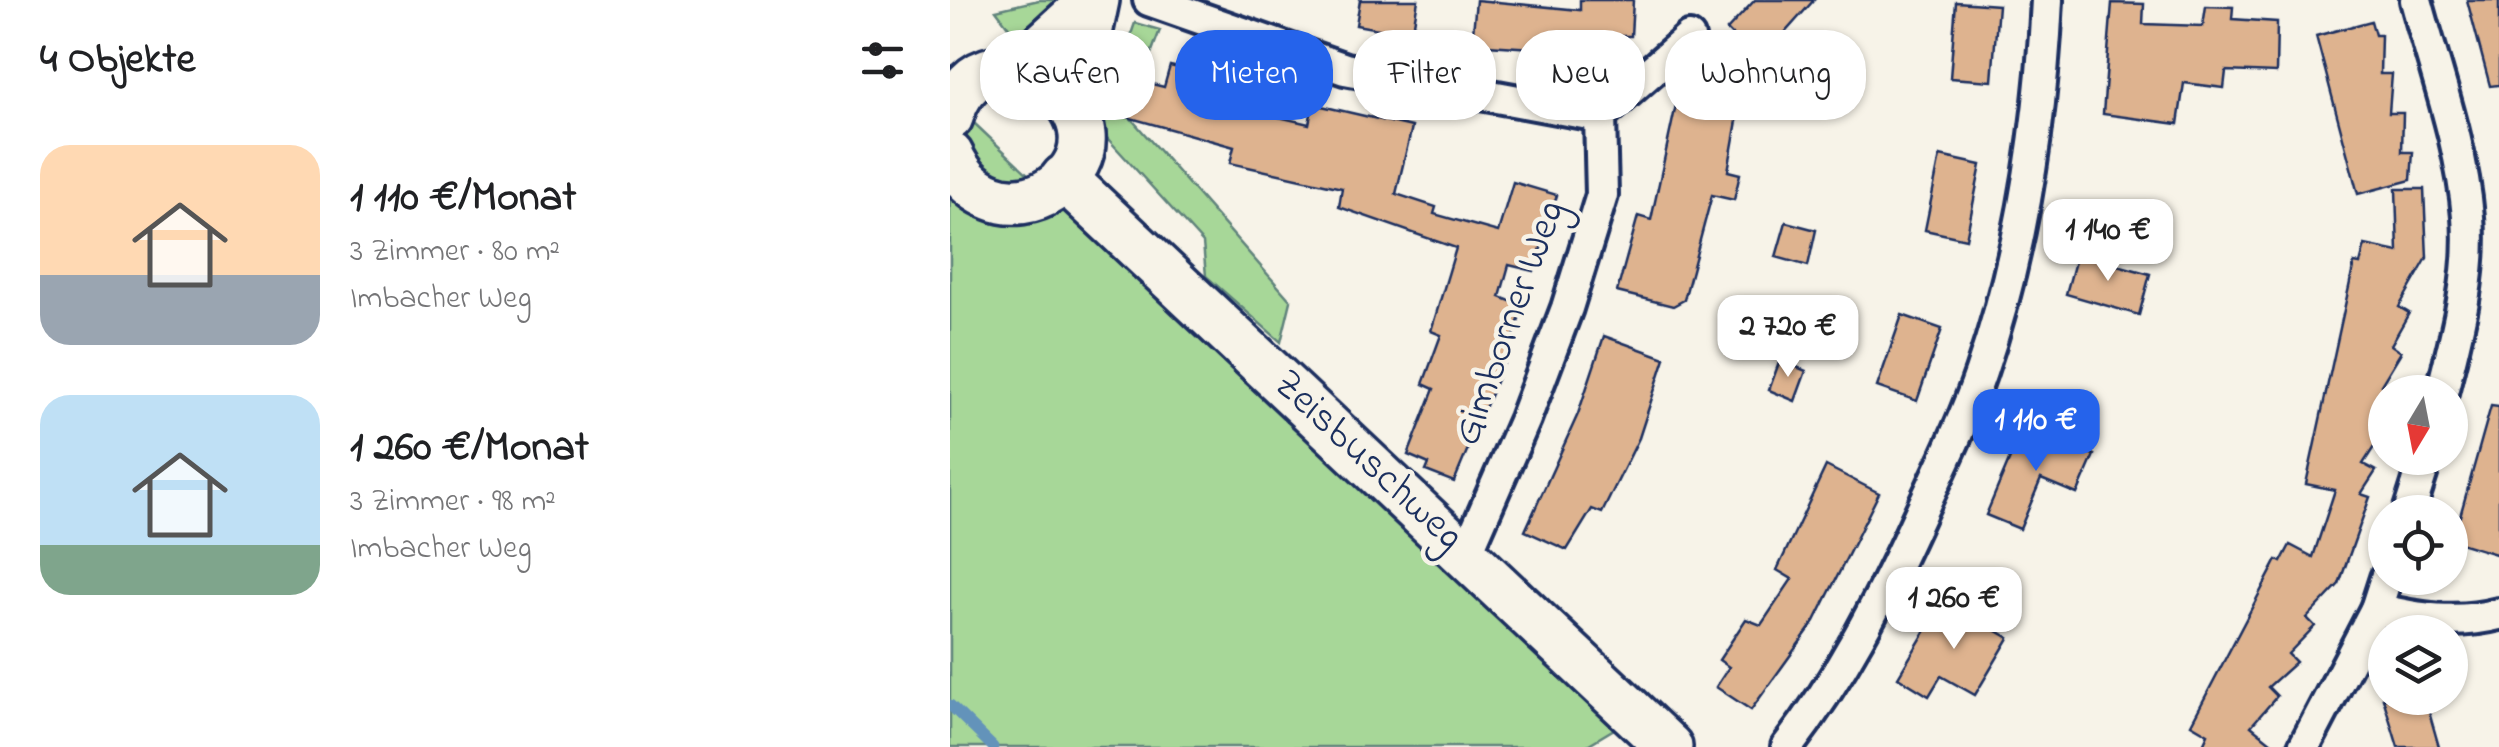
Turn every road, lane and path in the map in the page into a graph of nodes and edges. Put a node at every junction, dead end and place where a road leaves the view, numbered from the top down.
1 (1095, 0) edge
2 (1149, 0) edge
3 (2047, 0) edge
4 (2416, 0) edge
5 (1044, 30) edge
6 (1089, 30) edge
7 (1665, 59) edge
8 (980, 70) edge
9 (1645, 77) edge
10 (1516, 101) edge
11 (950, 117) edge
12 (1076, 120) edge
13 (1600, 120) edge
14 (950, 154) edge
15 (1064, 178) junction
16 (2445, 375) edge
17 (1466, 554) junction
18 (2381, 595) edge
19 (2376, 609) junction
20 (2499, 614) edge
21 (1668, 747) edge
22 (1787, 747) edge
23 (2304, 747) edge

1 - 5 street
1 - 6 street
2 - 10 street
3 - 22 street
4 - 16 street
7 - 9 street
8 - 11 street
12 - 15 street
13 - 17 street, Gimborner Weg
14 - 15 street
15 - 17 street, Zeisbuschweg
17 - 21 street, Zeisbuschweg
18 - 19 street
19 - 20 street
19 - 23 street

